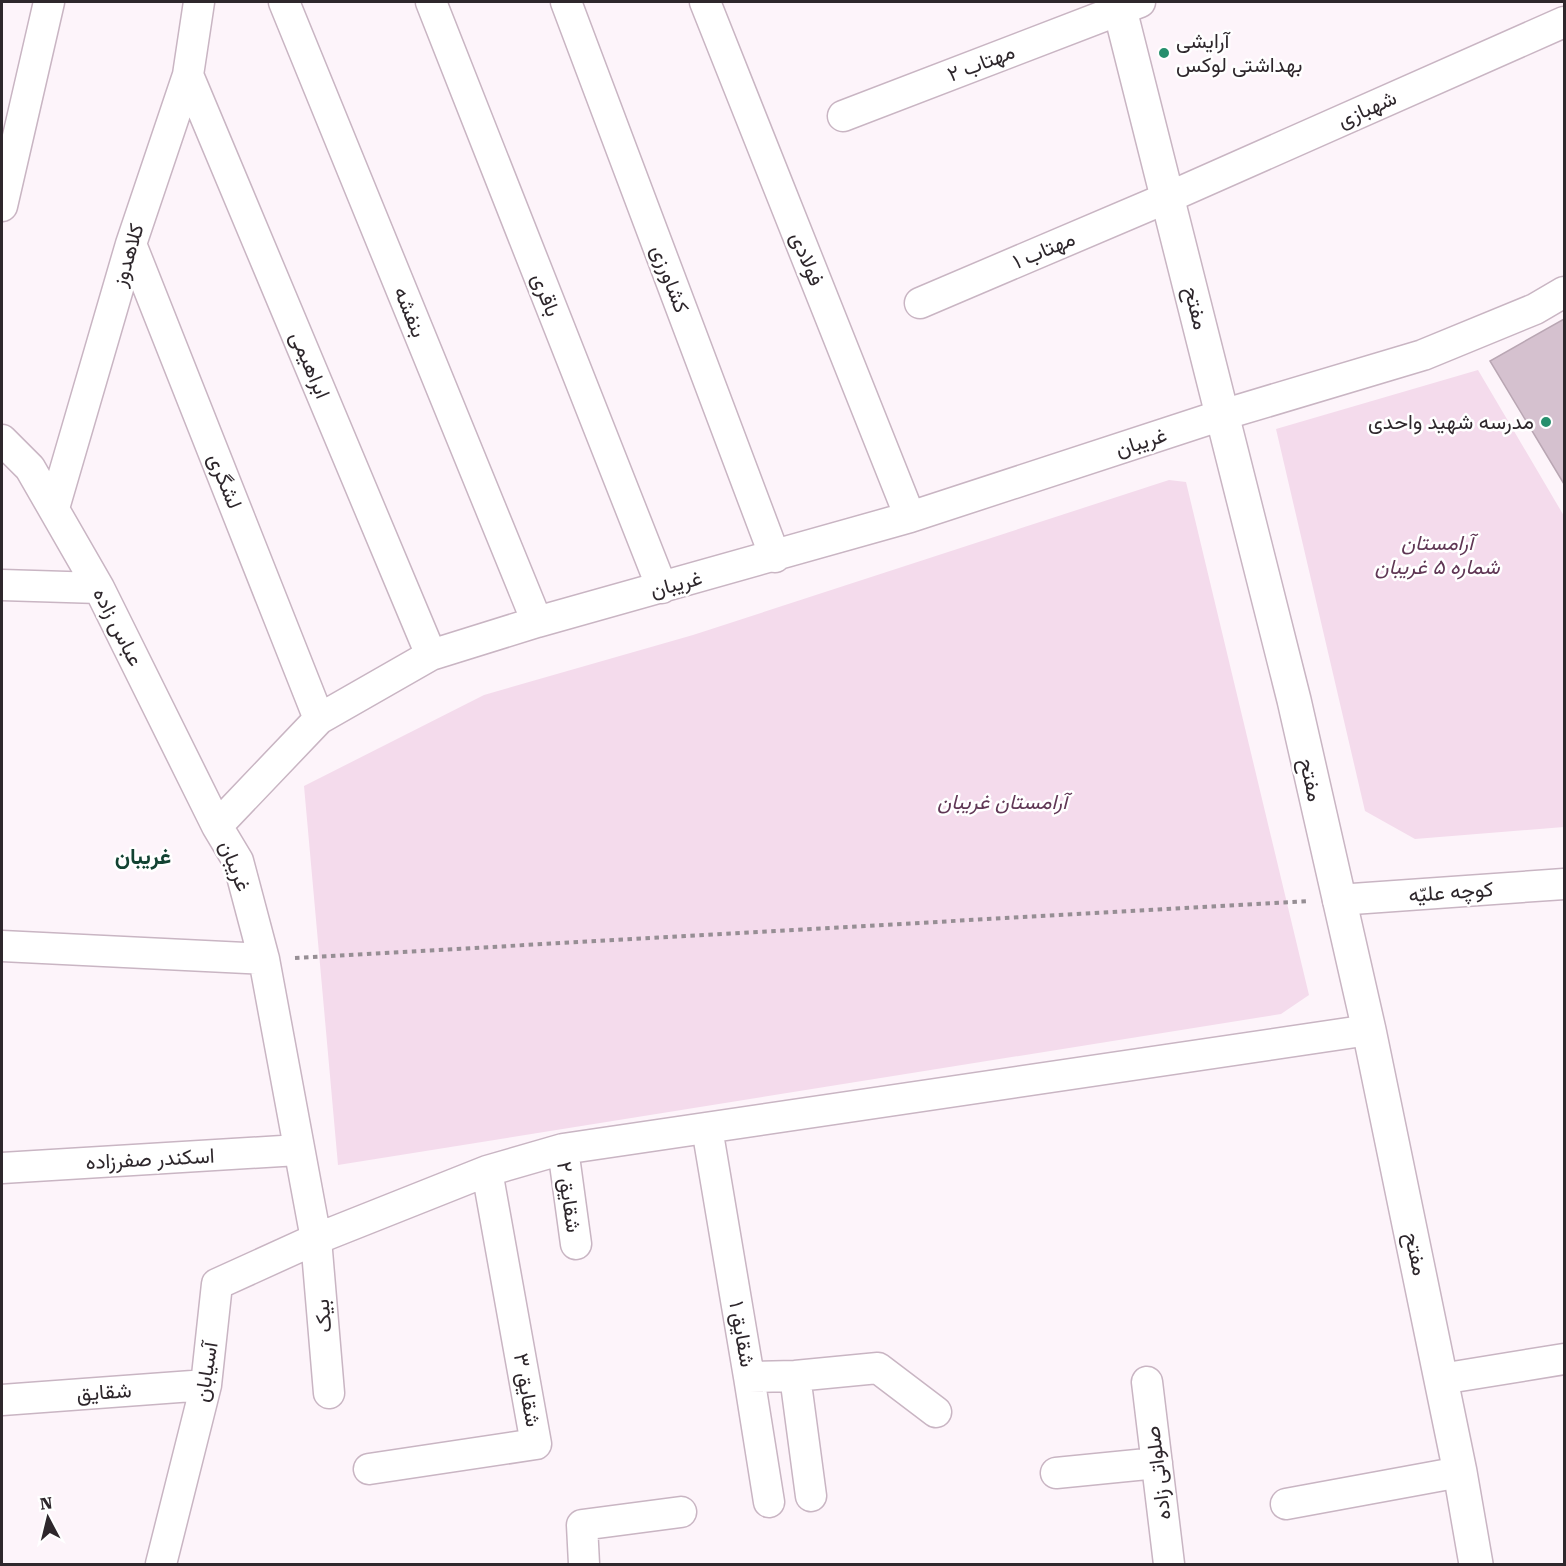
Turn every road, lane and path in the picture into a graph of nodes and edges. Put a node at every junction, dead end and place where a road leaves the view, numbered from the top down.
1 (49, 2) edge
2 (200, 2) edge
3 (284, 2) edge
4 (431, 2) edge
5 (566, 2) edge
6 (705, 2) edge
7 (1126, 5) edge
8 (1564, 22) edge
9 (188, 75) junction
10 (843, 116) dead end
11 (1168, 197) junction
12 (2, 206) edge
13 (131, 244) junction
14 (1564, 292) edge
15 (920, 303) dead end
16 (1222, 415) junction
17 (2, 440) edge
18 (54, 508) junction
19 (910, 517) junction
20 (775, 557) junction
21 (2, 585) edge
22 (99, 588) junction
23 (662, 588) junction
24 (537, 622) junction
25 (431, 655) junction
26 (319, 719) junction
27 (218, 826) junction
28 (1564, 884) edge
29 (1338, 900) junction
30 (2, 946) edge
31 (264, 959) junction
32 (1370, 1030) junction
33 (707, 1128) junction
34 (563, 1149) junction
35 (298, 1150) junction
36 (2, 1168) edge
37 (487, 1171) junction
38 (316, 1239) junction
39 (576, 1244) dead end
40 (1564, 1359) edge
41 (795, 1376) junction
42 (749, 1377) junction
43 (1441, 1379) junction
44 (1147, 1382) dead end
45 (206, 1385) junction
46 (329, 1393) dead end
47 (2, 1400) edge
48 (936, 1412) dead end
49 (1157, 1463) junction
50 (369, 1469) dead end
51 (1460, 1472) junction
52 (1056, 1473) dead end
53 (811, 1496) dead end
54 (769, 1502) dead end
55 (1286, 1504) dead end
56 (681, 1512) dead end
57 (161, 1564) edge
58 (584, 1564) edge
59 (1169, 1564) edge
60 (1476, 1564) edge

1 - 12 street
2 - 9 street, کلاهدوز
3 - 24 street, بنفشه
4 - 23 street, باقری
5 - 20 street, کشاورزی
6 - 19 street, فولادی
7 - 10 street, مهتاب ۲
7 - 11 main road, مفتح
8 - 11 street, شهبازی
9 - 13 street, کلاهدوز
9 - 25 street, ابراهیمی
11 - 15 street, مهتاب ۱
11 - 16 main road, مفتح
13 - 18 street, کلاهدوز
13 - 26 street, لشگری
14 - 16 street, غریبان
16 - 19 street, غریبان
16 - 29 main road, مفتح
17 - 18 street, عباس زاده
18 - 22 street, عباس زاده
19 - 20 street, غریبان
20 - 23 street, غریبان
21 - 22 street
22 - 27 street, عباس زاده
23 - 24 street, غریبان
24 - 25 street, غریبان
25 - 26 street, غریبان
26 - 27 street, غریبان
27 - 31 street, غریبان
28 - 29 street, کوچه علیّه
29 - 31 path
29 - 32 main road, مفتح
30 - 31 street
31 - 35 street, غریبان
32 - 33 street
32 - 43 main road, مفتح
33 - 34 street
33 - 42 street, شقایق ۱
34 - 37 street
34 - 39 street, شقایق ۲
35 - 36 street, اسکندر صفرزاده
35 - 38 street, بیک
37 - 38 street
37 - 50 street, شقایق ۳
38 - 45 street, آسیابان
38 - 46 street, بیک
40 - 43 street
41 - 42 street, شقایق ۱
41 - 48 street, شقایق ۱
41 - 53 street
42 - 54 street
43 - 51 main road, مفتح
44 - 49 street, صلواتی زاده
45 - 47 street, شقایق
45 - 57 street, آسیابان
49 - 52 street
49 - 59 street, صلواتی زاده
51 - 55 street
51 - 60 main road, مفتح
56 - 58 street

